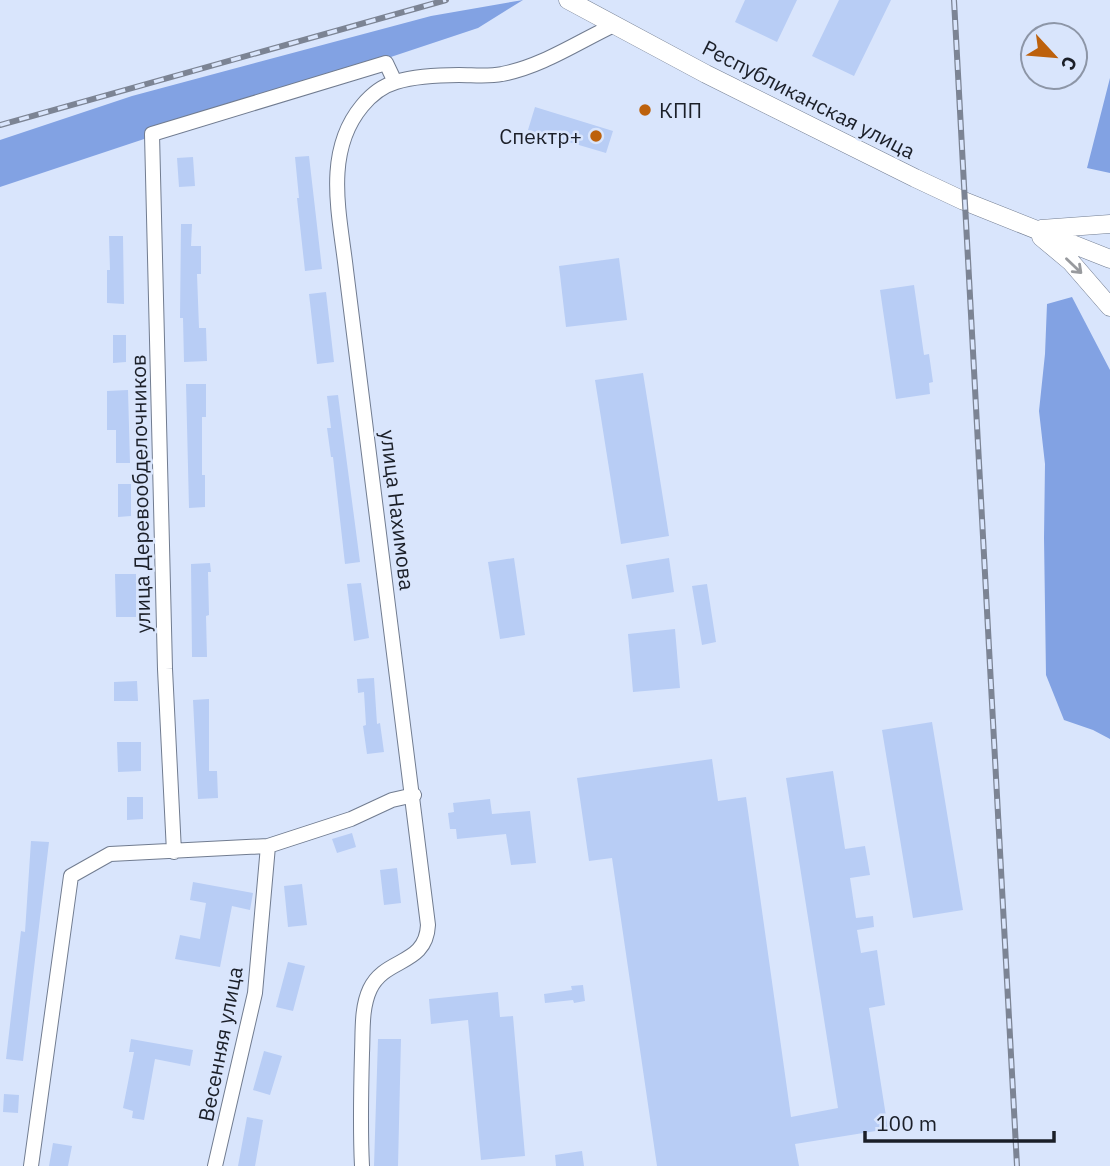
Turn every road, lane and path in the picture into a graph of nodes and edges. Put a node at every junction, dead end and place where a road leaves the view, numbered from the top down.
1 (568, 0) edge
2 (614, 25) junction
3 (395, 82) junction
4 (1110, 224) edge
5 (1034, 230) junction
6 (1110, 259) edge
7 (1110, 307) edge
8 (414, 795) junction
9 (268, 846) junction
10 (174, 852) junction
11 (31, 1166) edge
12 (215, 1166) edge
13 (362, 1166) edge

1 - 2 main road, Республиканская улица
2 - 3 street, улица Нахимова
2 - 5 main road, Республиканская улица
3 - 8 street, улица Нахимова
3 - 10 street, улица Деревообделочников
4 - 5 main road
5 - 6 main road
5 -> 7 main road
8 - 9 street
8 - 13 street, улица Нахимова
9 - 10 street
9 - 12 street, Весенняя улица
10 - 11 street

